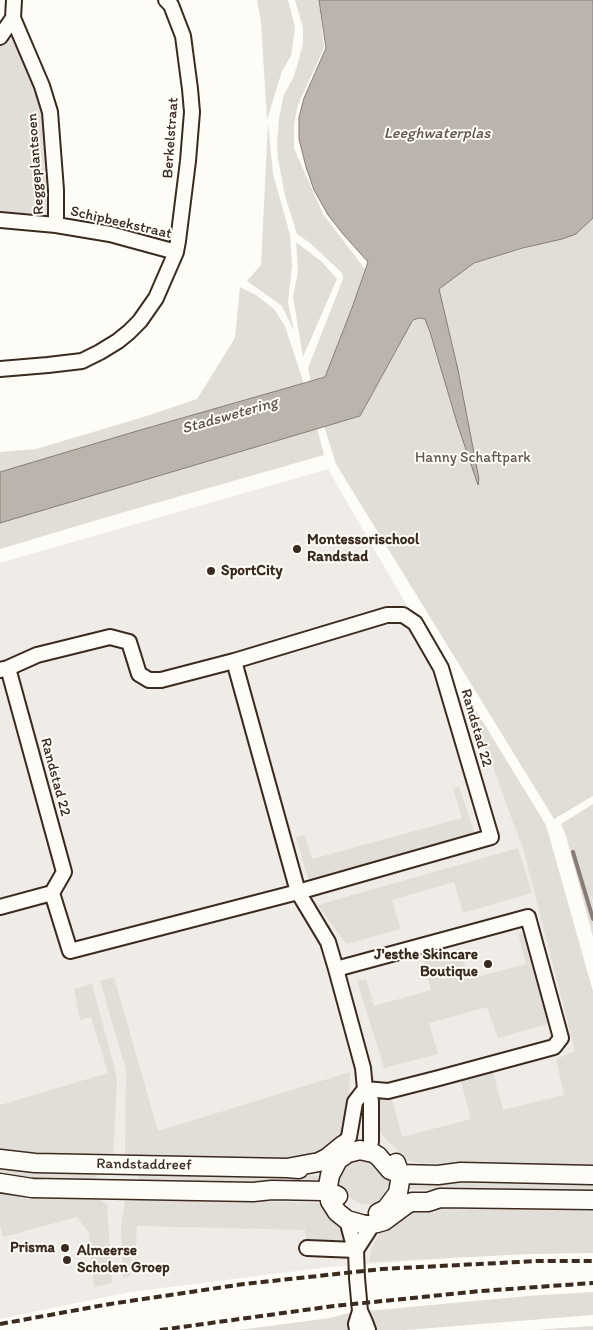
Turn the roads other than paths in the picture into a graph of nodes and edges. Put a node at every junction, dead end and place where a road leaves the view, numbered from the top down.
1 (14, 0) edge
2 (166, 0) edge
3 (14, 18) junction
4 (0, 37) edge
5 (0, 220) edge
6 (56, 225) junction
7 (176, 252) junction
8 (0, 369) edge
9 (234, 661) junction
10 (4, 669) edge
11 (298, 892) junction
12 (52, 893) junction
13 (0, 907) edge
14 (336, 969) junction
15 (365, 1089) junction
16 (348, 1150) junction
17 (0, 1159) edge
18 (398, 1169) junction
19 (593, 1175) edge
20 (0, 1183) edge
21 (329, 1196) junction
22 (593, 1200) edge
23 (396, 1205) junction
24 (372, 1219) junction
25 (347, 1220) junction
26 (308, 1248) dead end
27 (356, 1250) junction
28 (360, 1311) junction
29 (356, 1330) edge
30 (368, 1330) edge

1 - 3 street, Reggeplantsoen
2 - 7 street, Berkelstraat
3 - 4 street
3 - 6 street, Reggeplantsoen
5 - 6 street, Schipbeekstraat
6 - 7 street, Schipbeekstraat
7 - 8 street, Berkelstraat
9 - 10 street, Randstad 22
9 - 11 street
9 - 11 street, Randstad 22
10 - 12 street, Randstad 22
11 - 12 street, Randstad 22
11 - 14 street
12 - 13 street
14 - 15 street
14 - 15 street
15 - 16 street
15 - 16 street
16 - 17 main road, Randstaddreef
16 - 18 main road
16 - 21 main road
18 - 19 main road
18 - 23 main road
20 - 21 main road, Randstaddreef
21 - 24 main road
21 - 25 main road
22 - 23 main road
23 - 24 main road
24 - 25 main road
24 - 27 street
25 - 27 street
26 - 27 street
27 - 28 street
28 - 29 street
28 - 30 street

